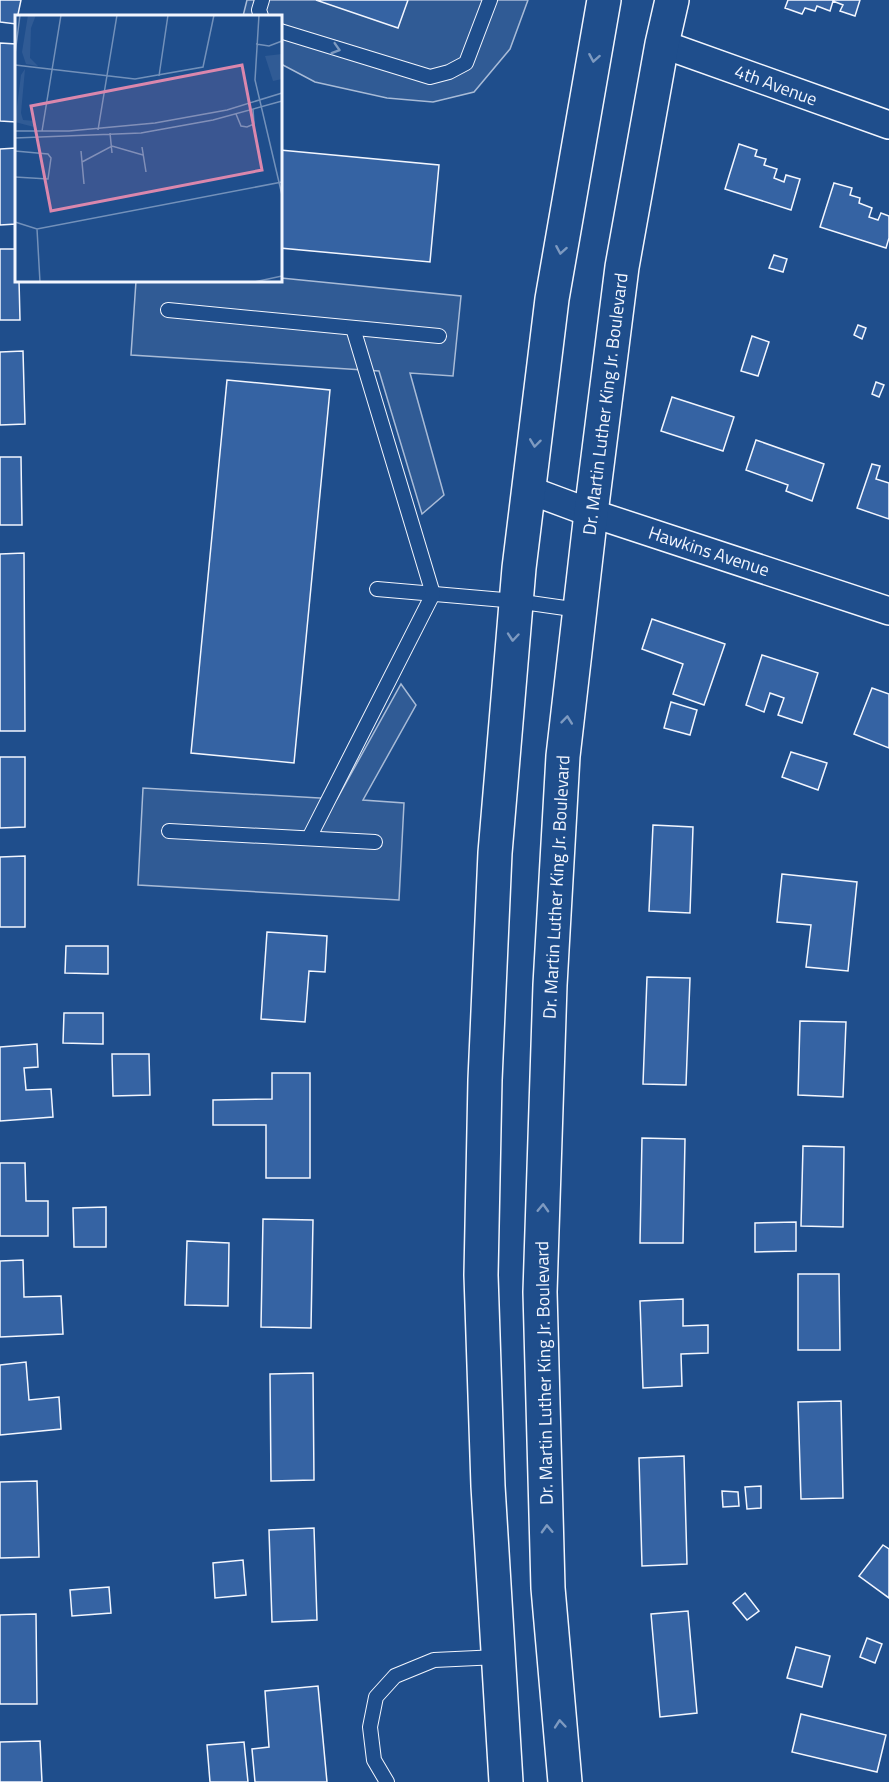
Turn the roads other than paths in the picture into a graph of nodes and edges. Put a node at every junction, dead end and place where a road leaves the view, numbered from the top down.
1 (262, 0) edge
2 (490, 0) edge
3 (672, 0) edge
4 (598, 1) edge
5 (261, 15) edge
6 (282, 32) edge
7 (662, 45) junction
8 (889, 125) edge
9 (168, 310) dead end
10 (353, 328) junction
11 (439, 336) dead end
12 (529, 490) junction
13 (591, 513) junction
14 (378, 589) dead end
15 (433, 594) junction
16 (516, 602) junction
17 (579, 610) junction
18 (889, 611) edge
19 (169, 831) dead end
20 (309, 838) junction
21 (375, 842) dead end
22 (498, 1657) junction
23 (387, 1782) edge
24 (507, 1782) edge
25 (565, 1782) edge

1 - 5 lane
6 -> 2 lane
3 - 7 main road, Dr. Martin Luther King Jr. Boulevard
4 -> 12 main road
7 - 8 street, 4th Avenue
7 - 13 main road, Dr. Martin Luther King Jr. Boulevard
9 - 10 lane
10 - 11 lane
10 - 15 lane
12 - 13 street, Hawkins Avenue
12 - 16 main road
13 - 17 main road, Dr. Martin Luther King Jr. Boulevard
13 - 18 street, Hawkins Avenue
14 - 15 lane
15 - 16 lane
15 - 20 lane
16 - 17 lane
16 -> 22 main road
25 -> 17 main road, Dr. Martin Luther King Jr. Boulevard
19 - 20 lane
20 - 21 lane
22 - 23 lane
22 - 24 main road

